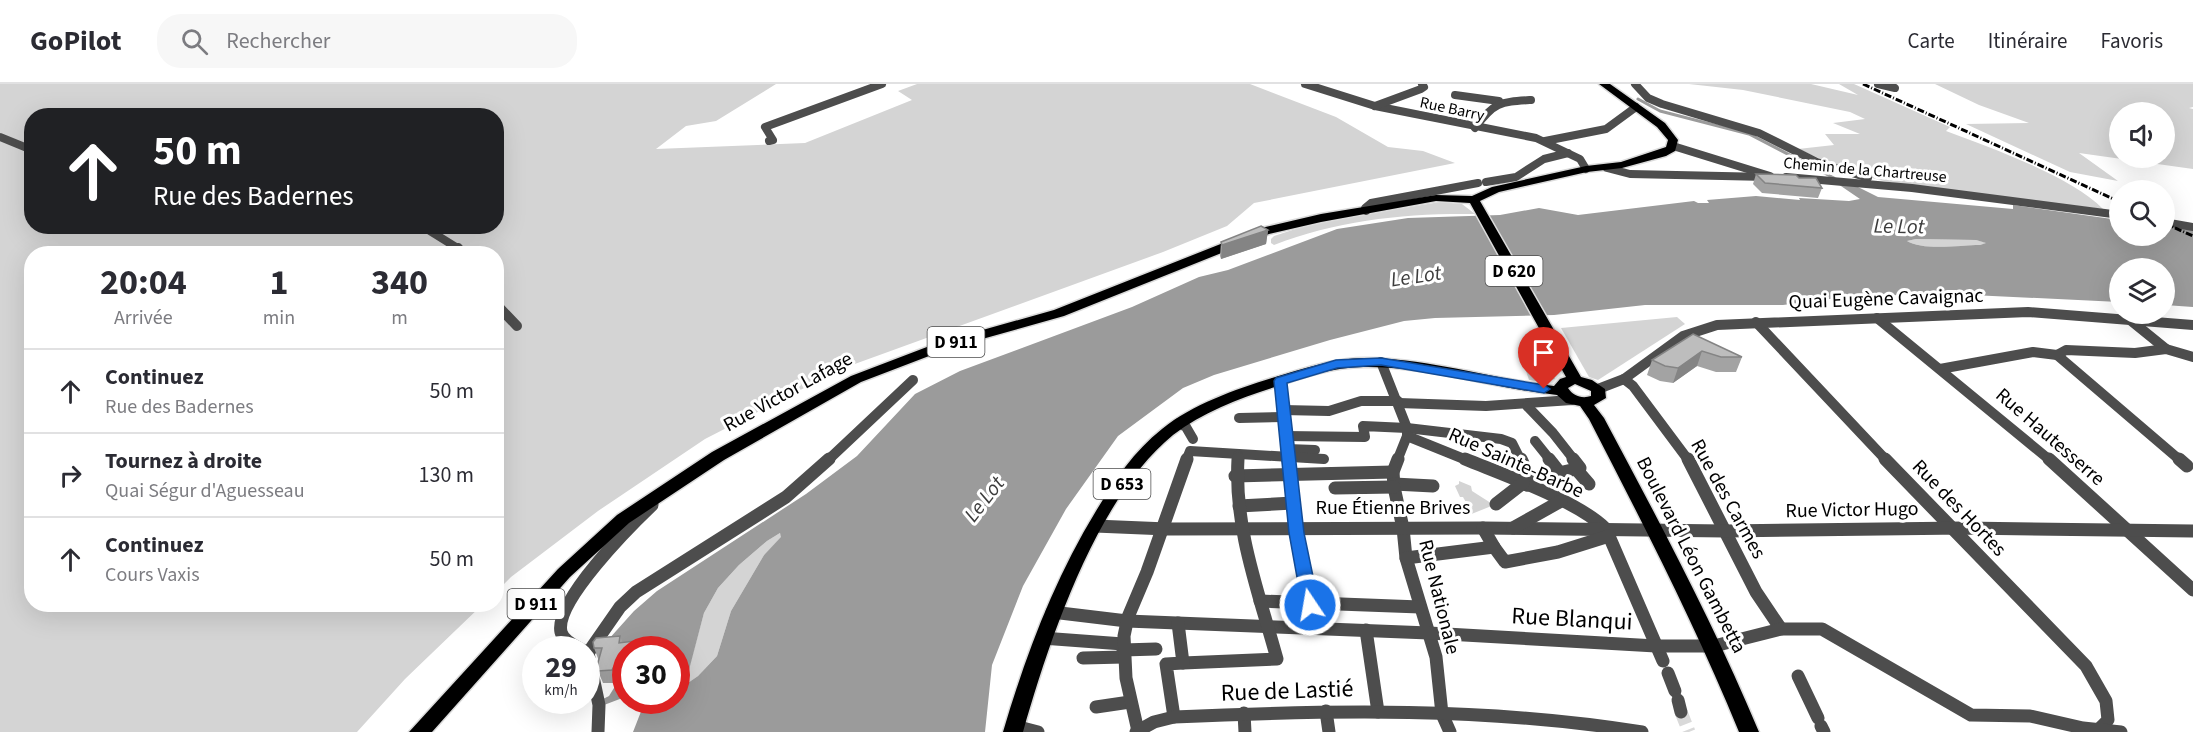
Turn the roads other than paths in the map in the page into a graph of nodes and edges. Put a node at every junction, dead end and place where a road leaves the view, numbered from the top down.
1 (882, 84) edge
2 (1305, 84) edge
3 (1422, 84) edge
4 (1604, 84) edge
5 (1635, 84) edge
6 (1878, 84) edge
7 (1888, 84) edge
8 (1455, 96) dead end
9 (1531, 100) dead end
10 (1499, 101) junction
11 (1375, 106) junction
12 (1636, 107) junction
13 (1475, 128) junction
14 (0, 137) edge
15 (769, 141) dead end
16 (1545, 141) junction
17 (1673, 146) junction
18 (24, 147) edge
19 (1568, 153) junction
20 (1607, 168) junction
21 (1586, 169) junction
22 (1773, 177) junction
23 (1861, 179) junction
24 (1474, 200) junction
25 (1366, 211) junction
26 (2109, 214) edge
27 (2175, 224) edge
28 (2193, 226) edge
29 (435, 234) edge
30 (455, 246) edge
31 (504, 312) edge
32 (1877, 318) junction
33 (2109, 318) edge
34 (1756, 322) junction
35 (2175, 323) edge
36 (2134, 324) edge
37 (2193, 325) edge
38 (518, 326) dead end
39 (2166, 349) junction
40 (2057, 355) junction
41 (2193, 357) edge
42 (1381, 362) junction
43 (1940, 369) junction
44 (1624, 379) junction
45 (913, 380) dead end
46 (1575, 380) junction
47 (1280, 381) junction
48 (1598, 389) junction
49 (1573, 398) junction
50 (1399, 402) junction
51 (1527, 406) junction
52 (1283, 414) junction
53 (1239, 418) dead end
54 (1179, 423) junction
55 (1407, 432) junction
56 (1285, 436) junction
57 (1535, 441) dead end
58 (1191, 445) junction
59 (1315, 450) dead end
60 (1287, 453) junction
61 (1238, 455) junction
62 (1324, 459) dead end
63 (2187, 466) dead end
64 (1576, 469) junction
65 (1560, 473) junction
66 (1290, 474) junction
67 (1235, 476) junction
68 (1393, 481) junction
69 (1589, 483) dead end
70 (1525, 484) junction
71 (1433, 486) dead end
72 (1335, 488) dead end
73 (664, 490) junction
74 (1561, 501) junction
75 (1293, 503) junction
76 (1496, 504) dead end
77 (1239, 506) junction
78 (1095, 526) junction
79 (1243, 527) junction
80 (1296, 527) junction
81 (1403, 528) junction
82 (1483, 528) junction
83 (1513, 528) junction
84 (1950, 528) junction
85 (1161, 529) junction
86 (1655, 529) junction
87 (2127, 530) junction
88 (1725, 531) junction
89 (2193, 531) edge
90 (1608, 533) junction
91 (1494, 547) junction
92 (1406, 558) junction
93 (2193, 590) edge
94 (1260, 602) junction
95 (1310, 602) junction
96 (1420, 607) junction
97 (1052, 612) junction
98 (1127, 621) junction
99 (1178, 623) junction
100 (1267, 625) junction
101 (1316, 628) junction
102 (1781, 629) junction
103 (1366, 630) junction
104 (1429, 633) junction
105 (563, 636) edge
106 (598, 636) edge
107 (1042, 638) junction
108 (1656, 646) junction
109 (1714, 646) junction
110 (1124, 650) junction
111 (1156, 650) dead end
112 (1083, 658) dead end
113 (1183, 663) junction
114 (1798, 676) dead end
115 (1678, 701) tunnel mouth
116 (1130, 702) junction
117 (1096, 707) dead end
118 (1326, 711) junction
119 (1378, 712) junction
120 (1244, 713) junction
121 (599, 714) edge
122 (1442, 714) junction
123 (1174, 717) junction
124 (1821, 725) edge
125 (1014, 729) edge
126 (2098, 730) junction
127 (1137, 731) edge
128 (419, 732) edge
129 (598, 732) edge
130 (1038, 732) edge
131 (1245, 732) edge
132 (1329, 732) edge
133 (1450, 732) edge
134 (1642, 732) edge
135 (1749, 732) edge
136 (2121, 732) edge

1 - 15 street
2 - 11 street, Rue Barry
3 - 11 street
4 - 12 main road
5 - 23 street
6 - 7 street
8 - 10 street
9 - 10 street
10 - 13 street
11 - 13 street, Rue Barry
12 - 16 street
12 - 17 main road
13 - 16 street, Rue Barry
14 - 18 street
16 - 19 street
17 - 20 main road
17 - 22 street
19 - 21 street
19 - 25 street
20 - 21 main road
20 - 22 street, Chemin de la Chartreuse
21 - 24 main road
22 - 23 street, Chemin de la Chartreuse
23 - 26 street, Chemin de la Chartreuse
24 - 25 main road, D 911
24 - 46 main road, D 620
25 - 73 main road, Rue Victor Lafage / D 911
27 - 28 street
29 - 30 street
31 - 38 street
32 - 33 street, Quai Eugène Cavaignac
32 - 34 street, Quai Eugène Cavaignac
32 - 43 street, Rue Hautesserre
34 - 44 street, Quai Eugène Cavaignac
34 - 84 street, Rue des Hortes
35 - 37 street, Quai Eugène Cavaignac
36 - 39 street
39 - 40 street
39 - 41 street
40 - 43 street
40 - 63 street
42 - 47 main road, D 653
42 - 49 main road, D 653
42 - 50 street
43 - 87 street, Rue Hautesserre
44 - 48 street, Quai Eugène Cavaignac
44 - 88 street, Rue des Carmes
45 - 106 street
46 - 48 main road
46 - 49 main road
47 - 52 street
47 - 54 main road, D 653
48 - 49 main road
49 - 51 street
49 - 86 main road, Boulevard Léon Gambetta
50 - 51 street
50 - 52 street
50 - 55 street
51 - 64 street
52 - 53 street
52 - 56 street
54 - 58 street
54 - 78 main road, D 653
55 - 56 street
55 - 68 street
55 - 70 street, Rue Sainte-Barbe
55 - 70 street
56 - 60 street
57 - 65 street
58 - 61 street
58 - 85 street
59 - 60 street
60 - 61 street
60 - 62 street
60 - 66 street
61 - 67 street
64 - 65 street
64 - 69 street
65 - 70 street
66 - 67 street
66 - 68 street
66 - 75 street
67 - 77 street
68 - 71 street
68 - 72 street
68 - 81 street, Rue Nationale
70 - 74 street, Rue Sainte-Barbe
70 - 76 street
73 - 105 street
73 - 128 main road, Rue Victor Lafage / D 911
74 - 83 street
74 - 90 street, Rue Sainte-Barbe
75 - 77 street
75 - 80 street
77 - 79 street
78 - 85 street, Rue Étienne Brives
78 - 97 main road, D 653
79 - 80 street, Rue Étienne Brives
79 - 85 street, Rue Étienne Brives
79 - 94 street
80 - 81 street, Rue Étienne Brives
80 - 95 street
81 - 82 street, Rue Étienne Brives
81 - 92 street, Rue Nationale
82 - 83 street, Rue Étienne Brives
82 - 91 street
83 - 90 street, Rue Étienne Brives
84 - 87 street, Rue Victor Hugo
84 - 88 street, Rue Victor Hugo
84 - 126 street, Rue des Hortes
85 - 98 street
86 - 88 street, Rue Victor Hugo
86 - 90 street, Rue Étienne Brives
86 - 109 main road, Boulevard Léon Gambetta
87 - 89 street, Rue Victor Hugo
87 - 93 street, Rue Hautesserre
88 - 102 street, Rue des Carmes
90 - 91 street
90 - 108 street
91 - 92 street
92 - 96 street, Rue Nationale
94 - 95 street
94 - 100 street
95 - 96 street
95 - 101 street
96 - 104 street, Rue Nationale
97 - 98 street, Rue Blanqui
97 - 107 main road, D 653
98 - 99 street, Rue Blanqui
98 - 110 street
99 - 100 street, Rue Blanqui
99 - 113 street
100 - 101 street, Rue Blanqui
100 - 113 street
101 - 103 street, Rue Blanqui
102 - 109 street, Rue Blanqui
102 - 126 street, Rue Blanqui
103 - 104 street, Rue Blanqui
103 - 119 street
104 - 108 street, Rue Blanqui
104 - 122 street, Rue Nationale
107 - 110 street
107 - 125 main road, D 653
108 - 109 street, Rue Blanqui
108 - 115 street
109 - 135 main road, Boulevard Léon Gambetta
110 - 111 street
110 - 112 street
110 - 116 street
113 - 123 street
114 - 124 street
116 - 117 street
116 - 127 street
118 - 119 street, Rue de Lastié
118 - 120 street, Rue de Lastié
118 - 132 street
119 - 122 street, Rue de Lastié
120 - 123 street, Rue de Lastié
120 - 131 street
121 - 129 street
122 - 133 street, Rue Nationale
122 - 134 street, Rue de Lastié
123 - 127 street, Rue de Lastié
125 - 130 street
126 - 136 street

